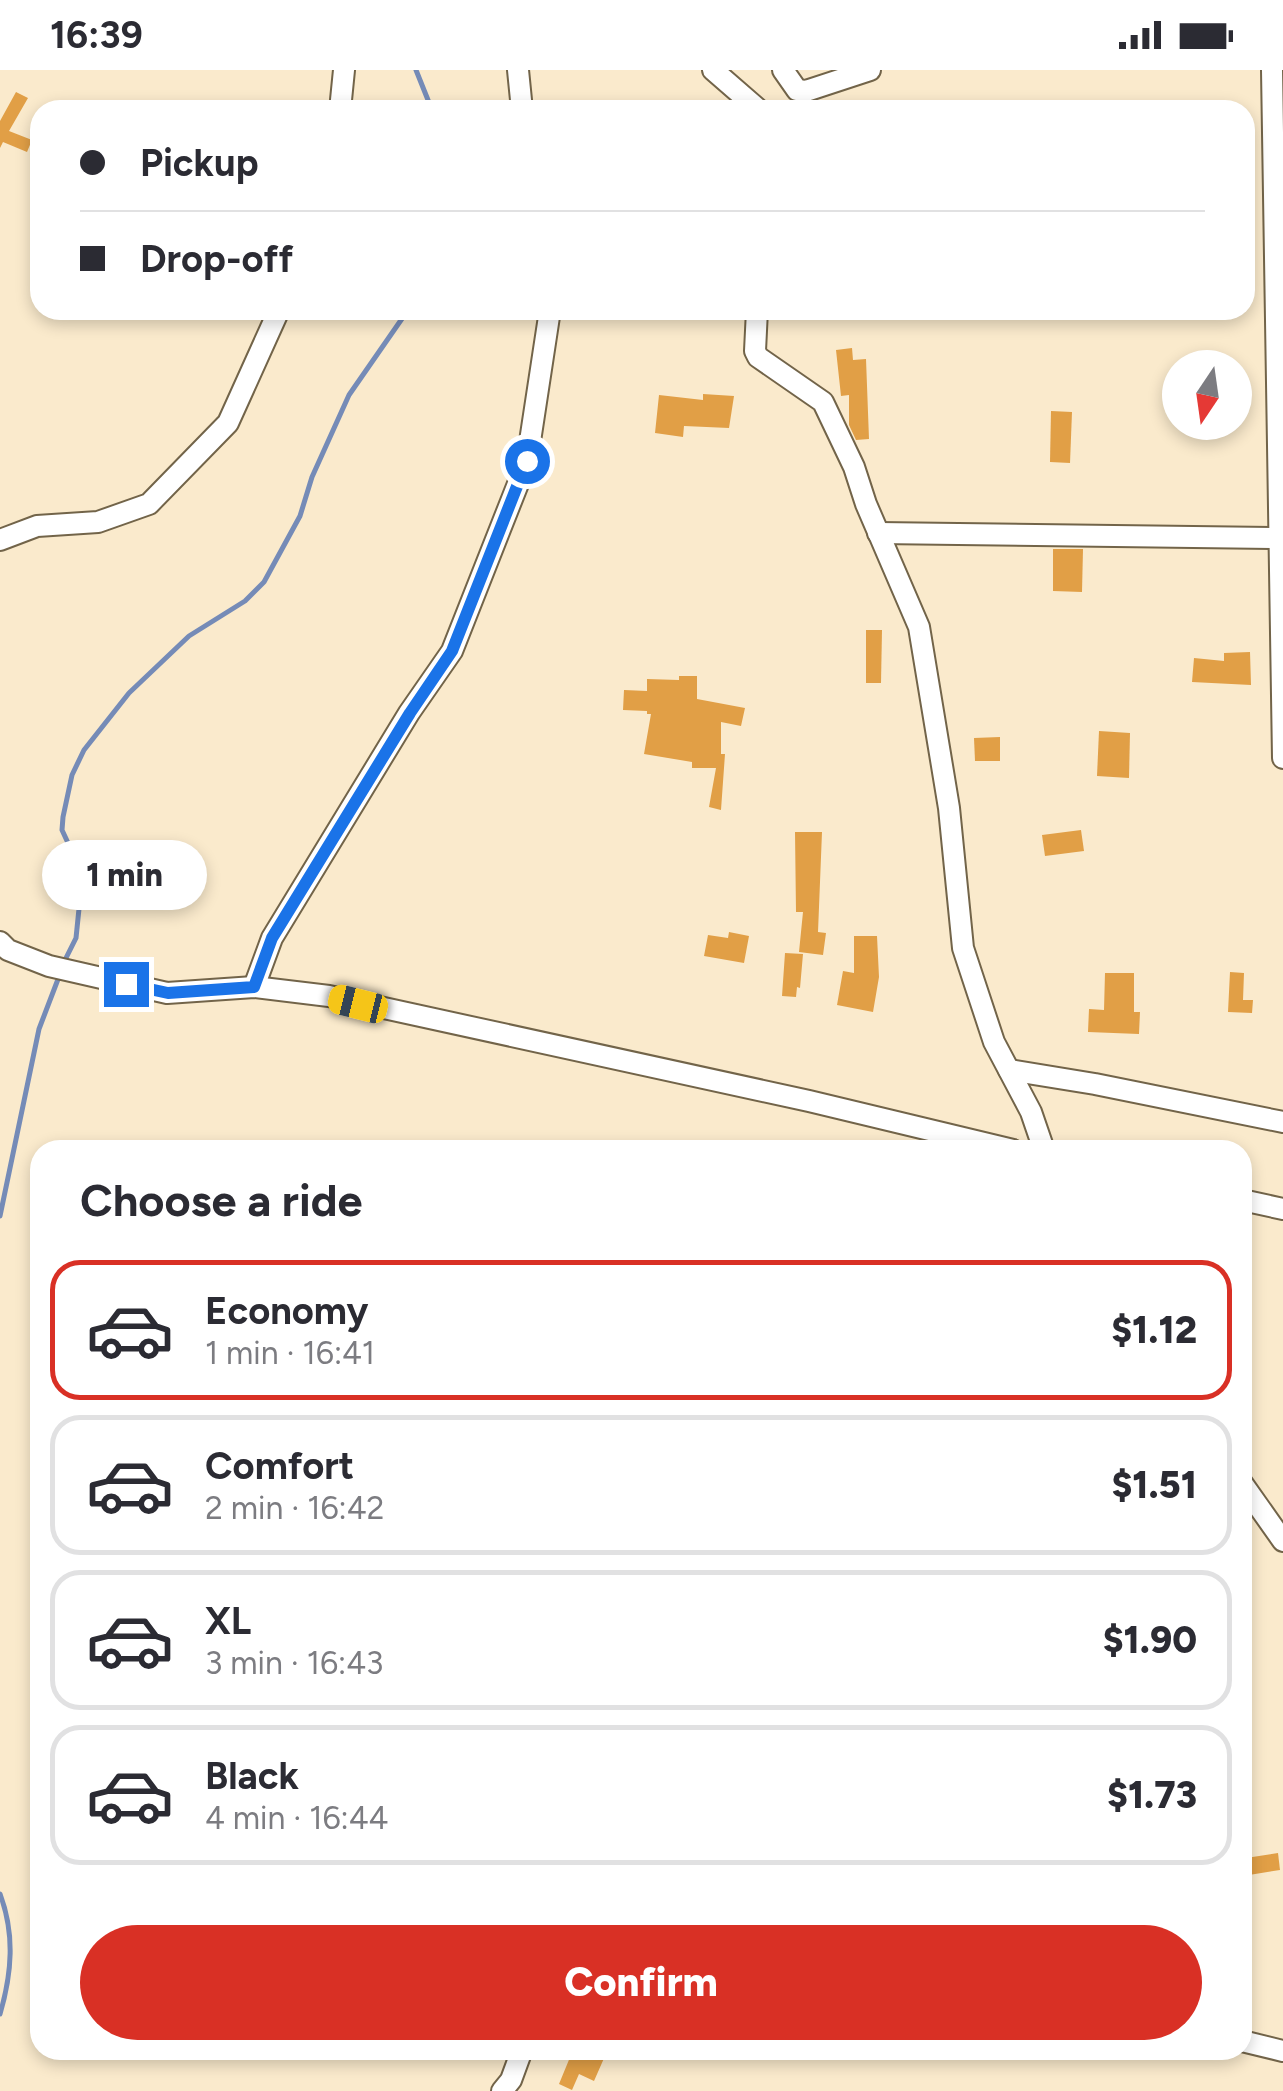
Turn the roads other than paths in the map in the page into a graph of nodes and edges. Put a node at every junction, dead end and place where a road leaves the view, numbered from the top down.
1 (344, 70) edge
2 (518, 70) edge
3 (713, 70) edge
4 (783, 70) edge
5 (870, 70) edge
6 (1272, 70) edge
7 (341, 100) edge
8 (521, 100) edge
9 (748, 100) edge
10 (1279, 277) edge
11 (275, 320) edge
12 (548, 320) edge
13 (757, 320) edge
14 (878, 533) junction
15 (1278, 538) junction
16 (0, 540) edge
17 (1282, 641) edge
18 (1283, 758) edge
19 (0, 942) edge
20 (254, 987) junction
21 (1009, 1070) junction
22 (1283, 1122) edge
23 (971, 1140) edge
24 (1041, 1140) edge
25 (1252, 1202) edge
26 (1283, 1209) edge
27 (1252, 1497) edge
28 (1252, 1502) edge
29 (1283, 1510) edge
30 (1283, 1541) edge
31 (1252, 2043) edge
32 (1283, 2051) edge
33 (519, 2060) edge
34 (502, 2091) edge

1 - 7 street
2 - 8 street
3 - 9 street
4 - 5 street
6 - 10 street
10 - 15 street
11 - 16 street
12 - 20 street
13 - 14 street
14 - 15 street
14 - 21 street
15 - 17 street
17 - 18 street
19 - 20 street
20 - 23 street
21 - 22 street
21 - 24 street
25 - 26 street
27 - 29 street
28 - 30 street
31 - 32 street
33 - 34 street

